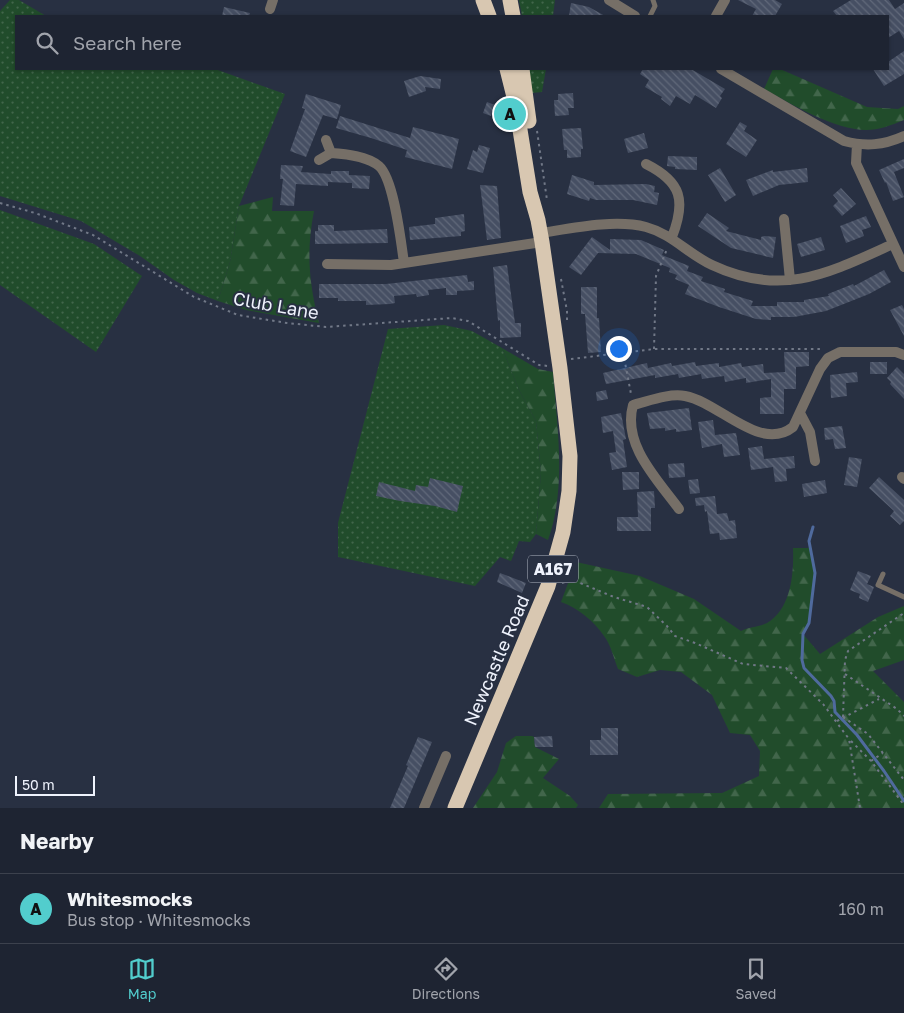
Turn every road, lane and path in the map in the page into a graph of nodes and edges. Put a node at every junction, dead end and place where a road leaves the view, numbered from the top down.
1 (483, 0) edge
2 (510, 0) edge
3 (609, 0) edge
4 (653, 0) edge
5 (724, 0) edge
6 (489, 15) edge
7 (513, 15) edge
8 (633, 15) edge
9 (650, 15) edge
10 (716, 15) edge
11 (507, 70) edge
12 (522, 70) edge
13 (723, 70) edge
14 (537, 131) dead end
15 (904, 136) edge
16 (326, 140) dead end
17 (857, 144) junction
18 (331, 153) junction
19 (319, 160) dead end
20 (646, 164) dead end
21 (0, 202) edge
22 (784, 220) dead end
23 (542, 226) junction
24 (672, 238) junction
25 (893, 244) junction
26 (404, 263) junction
27 (327, 264) dead end
28 (904, 267) edge
29 (560, 277) dead end
30 (790, 280) junction
31 (567, 326) dead end
32 (654, 349) junction
33 (623, 352) junction
34 (840, 352) junction
35 (904, 355) edge
36 (560, 364) junction
37 (633, 405) junction
38 (800, 413) junction
39 (815, 461) dead end
40 (679, 509) dead end
41 (883, 574) dead end
42 (563, 575) dead end
43 (904, 597) edge
44 (904, 614) edge
45 (845, 674) junction
46 (880, 699) junction
47 (904, 716) edge
48 (843, 717) junction
49 (836, 722) junction
50 (849, 739) junction
51 (883, 753) junction
52 (446, 756) dead end
53 (871, 761) junction
54 (904, 780) edge
55 (904, 805) edge
56 (424, 808) edge
57 (455, 808) edge
58 (860, 808) edge

1 - 6 highway
2 - 7 highway
3 - 8 street
4 - 9 lane
5 - 10 street
11 - 23 highway, A167
12 - 23 highway, A167
13 - 17 street
14 - 23 path
15 - 17 street
16 - 18 street
17 - 25 street
18 - 19 street
18 - 26 street
20 - 24 street
21 - 36 path, Club Lane
22 - 30 street
23 - 24 street
23 - 26 street
23 - 36 highway, A167
24 - 30 street
24 - 32 path
25 - 28 street
25 - 30 street
26 - 27 street
29 - 31 path
32 - 33 path, Club Lane
32 - 34 path, Club Lane
33 - 36 path, Club Lane
33 - 37 path
34 - 35 street
34 - 38 street
36 - 57 highway, Newcastle Road / A167
37 - 38 street
37 - 40 street
38 - 39 street
41 - 43 lane
42 - 49 path
44 - 45 path
45 - 46 path
45 - 48 path
46 - 47 path
46 - 48 path
48 - 49 path
48 - 51 path
49 - 50 path
50 - 53 path
50 - 58 path
51 - 53 path
51 - 54 path
52 - 56 street
53 - 55 path

